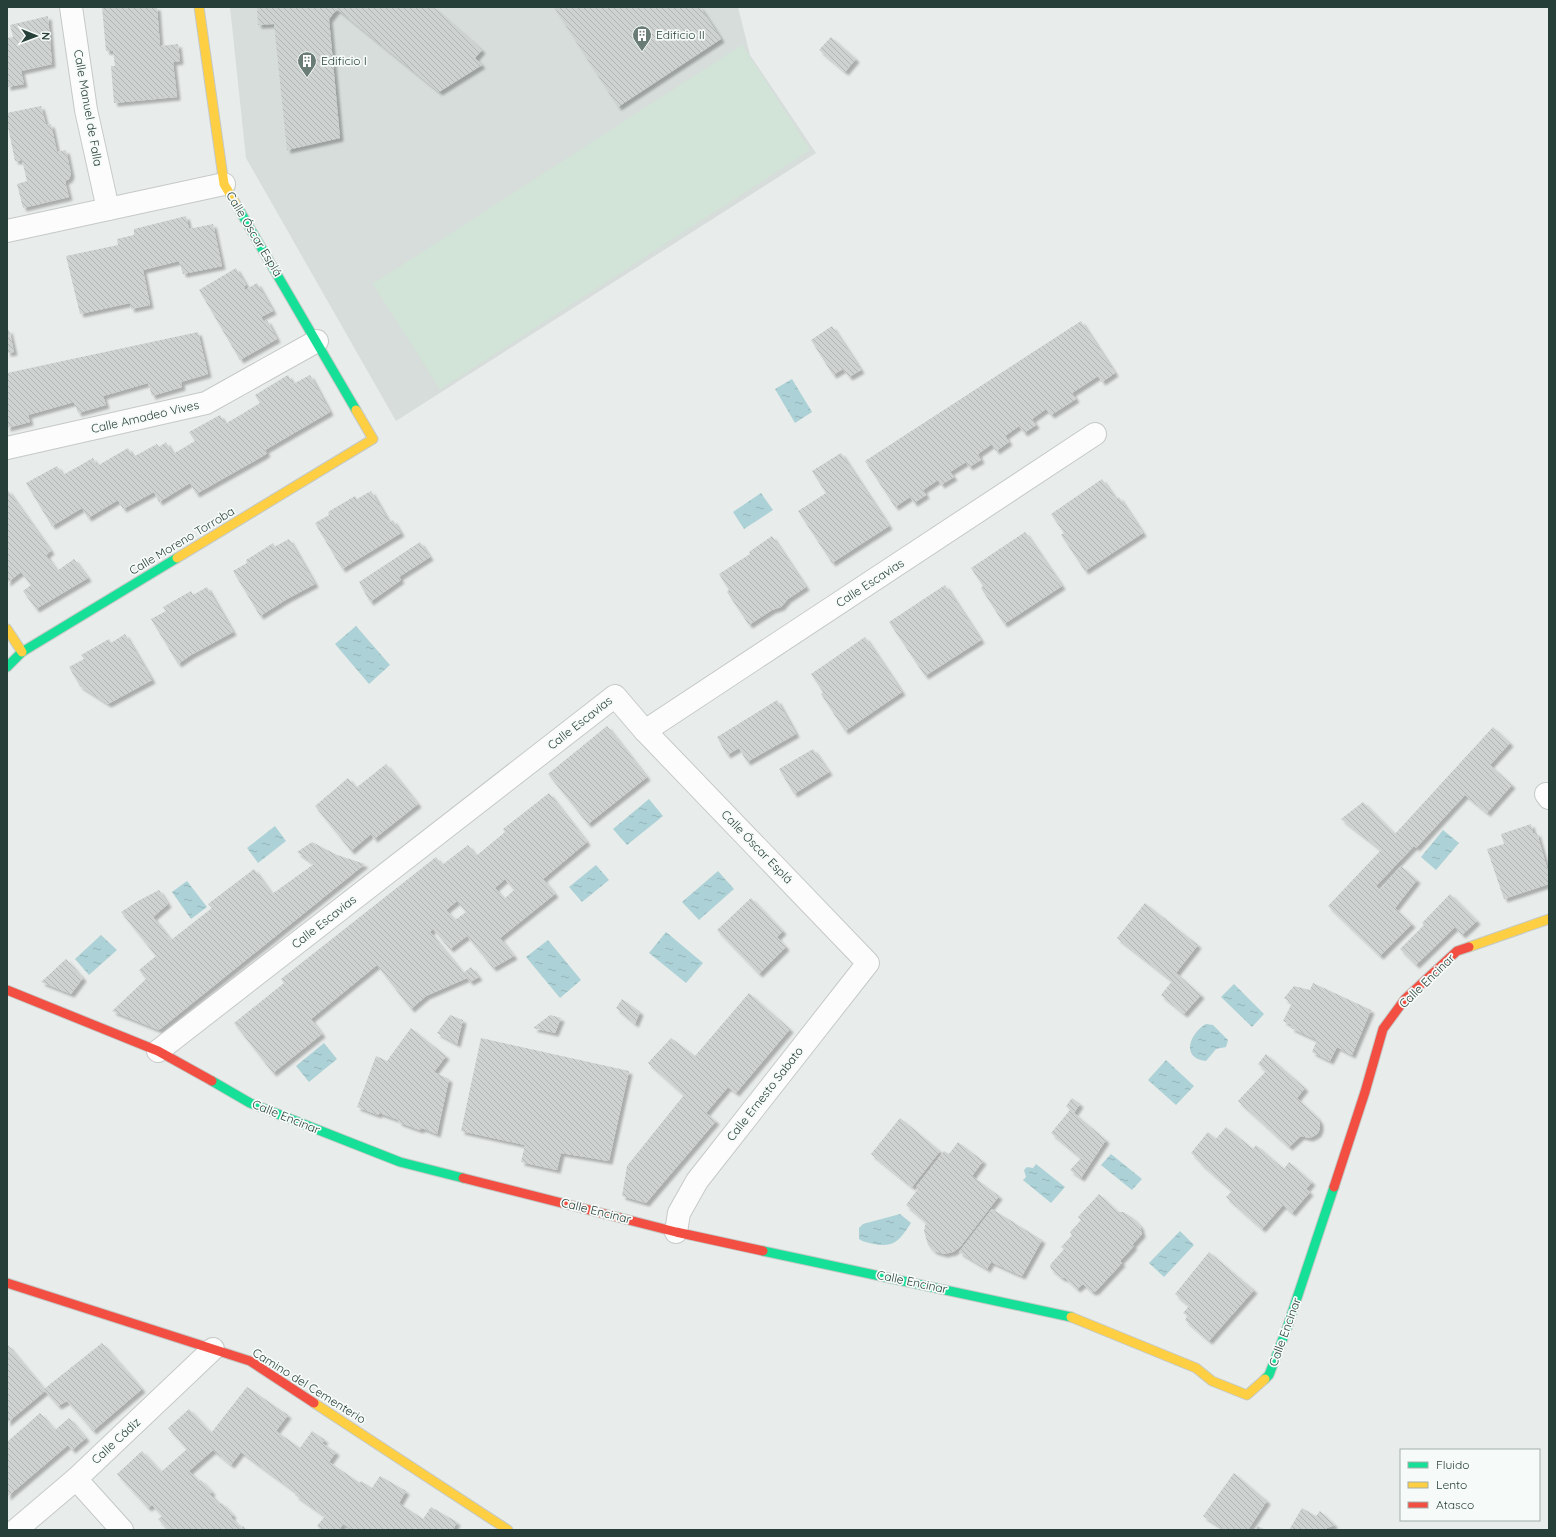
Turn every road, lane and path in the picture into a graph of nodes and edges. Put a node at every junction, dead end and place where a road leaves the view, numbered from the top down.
1 (71, 7) edge
2 (199, 7) edge
3 (224, 184) junction
4 (108, 209) junction
5 (7, 231) edge
6 (317, 341) junction
7 (1095, 434) dead end
8 (373, 439) joint
9 (7, 448) edge
10 (7, 629) edge
11 (7, 645) edge
12 (22, 652) junction
13 (7, 667) edge
14 (645, 731) junction
15 (1549, 919) edge
16 (868, 963) joint
17 (7, 990) edge
18 (158, 1051) junction
19 (676, 1232) junction
20 (7, 1283) edge
21 (213, 1349) junction
22 (76, 1479) junction
23 (16, 1530) edge
24 (122, 1530) edge
25 (508, 1530) edge

1 - 4 street, Calle Manuel de Falla
2 - 3 street, Calle Óscar Esplá
3 - 4 street
3 - 6 street, Calle Óscar Esplá
4 - 5 street
6 - 8 street, Calle Óscar Esplá
6 - 9 street, Calle Amadeo Vives
7 - 14 street, Calle Escavias
8 - 12 street, Calle Moreno Torroba
10 - 12 street
11 - 12 street
12 - 13 street, Calle Moreno Torroba
14 - 16 street, Calle Óscar Esplá
14 - 18 street, Calle Escavias
15 - 19 street, Calle Encinar
16 - 19 street, Calle Ernesto Sabato
17 - 18 street, Calle Encinar
18 - 19 street, Calle Encinar
20 - 21 street, Camino del Cementerio
21 - 22 street, Calle Cádiz
21 - 25 street, Camino del Cementerio
22 - 23 street, Calle Cádiz
22 - 24 street

